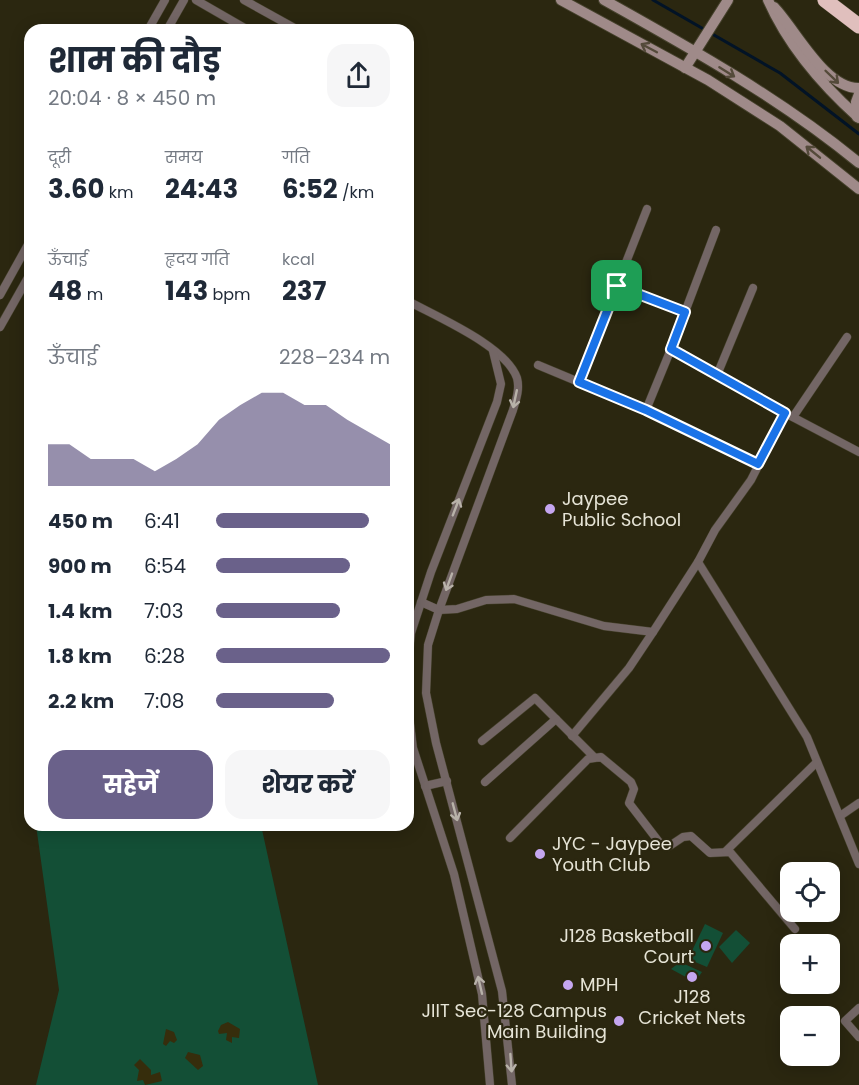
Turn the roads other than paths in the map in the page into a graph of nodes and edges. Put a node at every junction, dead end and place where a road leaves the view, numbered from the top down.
1 (165, 0) edge
2 (184, 0) edge
3 (196, 0) edge
4 (244, 0) edge
5 (561, 0) edge
6 (604, 0) edge
7 (728, 0) edge
8 (768, 0) edge
9 (825, 0) edge
10 (844, 14) junction
11 (151, 24) edge
12 (170, 24) edge
13 (238, 24) edge
14 (287, 24) edge
15 (859, 26) edge
16 (859, 33) edge
17 (698, 47) junction
18 (685, 68) junction
19 (859, 88) edge
20 (859, 94) edge
21 (858, 118) edge
22 (859, 164) edge
23 (859, 189) edge
24 (647, 209) dead end
25 (716, 230) dead end
26 (24, 252) edge
27 (24, 285) edge
28 (617, 286) junction
29 (753, 288) dead end
30 (0, 295) edge
31 (414, 305) edge
32 (685, 312) junction
33 (0, 327) edge
34 (847, 337) dead end
35 (671, 349) junction
36 (493, 351) junction
37 (538, 365) dead end
38 (717, 375) junction
39 (579, 382) junction
40 (646, 410) junction
41 (789, 415) junction
42 (859, 452) edge
43 (758, 464) junction
44 (698, 562) junction
45 (421, 602) junction
46 (439, 610) junction
47 (414, 624) edge
48 (654, 632) junction
49 (556, 718) junction
50 (572, 736) junction
51 (482, 741) dead end
52 (414, 751) edge
53 (594, 757) junction
54 (817, 762) junction
55 (447, 781) junction
56 (485, 782) dead end
57 (425, 786) junction
58 (859, 802) edge
59 (840, 816) junction
60 (510, 838) dead end
61 (726, 850) junction
62 (859, 864) edge
63 (795, 929) dead end
64 (859, 1008) edge
65 (859, 1037) edge
66 (490, 1085) edge
67 (512, 1085) edge

1 - 11 street
2 - 12 street
3 - 13 street
4 - 14 street
18 -> 5 street
6 - 17 street
7 - 17 street
8 -> 19 street
8 - 21 street
9 - 10 highway
10 - 15 highway
10 - 16 highway
17 - 18 street
17 -> 22 street
23 -> 18 street
20 - 21 street
24 - 28 street
25 - 32 street
26 - 30 street
27 - 33 street
28 - 32 street
28 - 39 street
29 - 38 street
31 - 36 street
32 - 35 street
34 - 41 street
35 - 38 street
35 - 40 street
45 -> 36 street
36 -> 46 street
37 - 39 street
38 - 41 street
39 - 40 street
40 - 43 street
41 - 42 street
41 - 43 street
43 - 44 street
44 - 48 street
44 - 54 street
45 - 46 street
45 - 47 street
46 - 48 street
46 - 55 street
48 - 50 street
49 - 50 street
49 - 51 street
49 - 56 street
50 - 53 street
52 - 57 street
53 - 60 street
53 - 61 street
54 - 59 street
54 - 61 street
55 - 57 street
55 -> 67 street
66 -> 57 street
58 - 59 street
59 - 62 street
61 - 63 street
64 - 65 street

